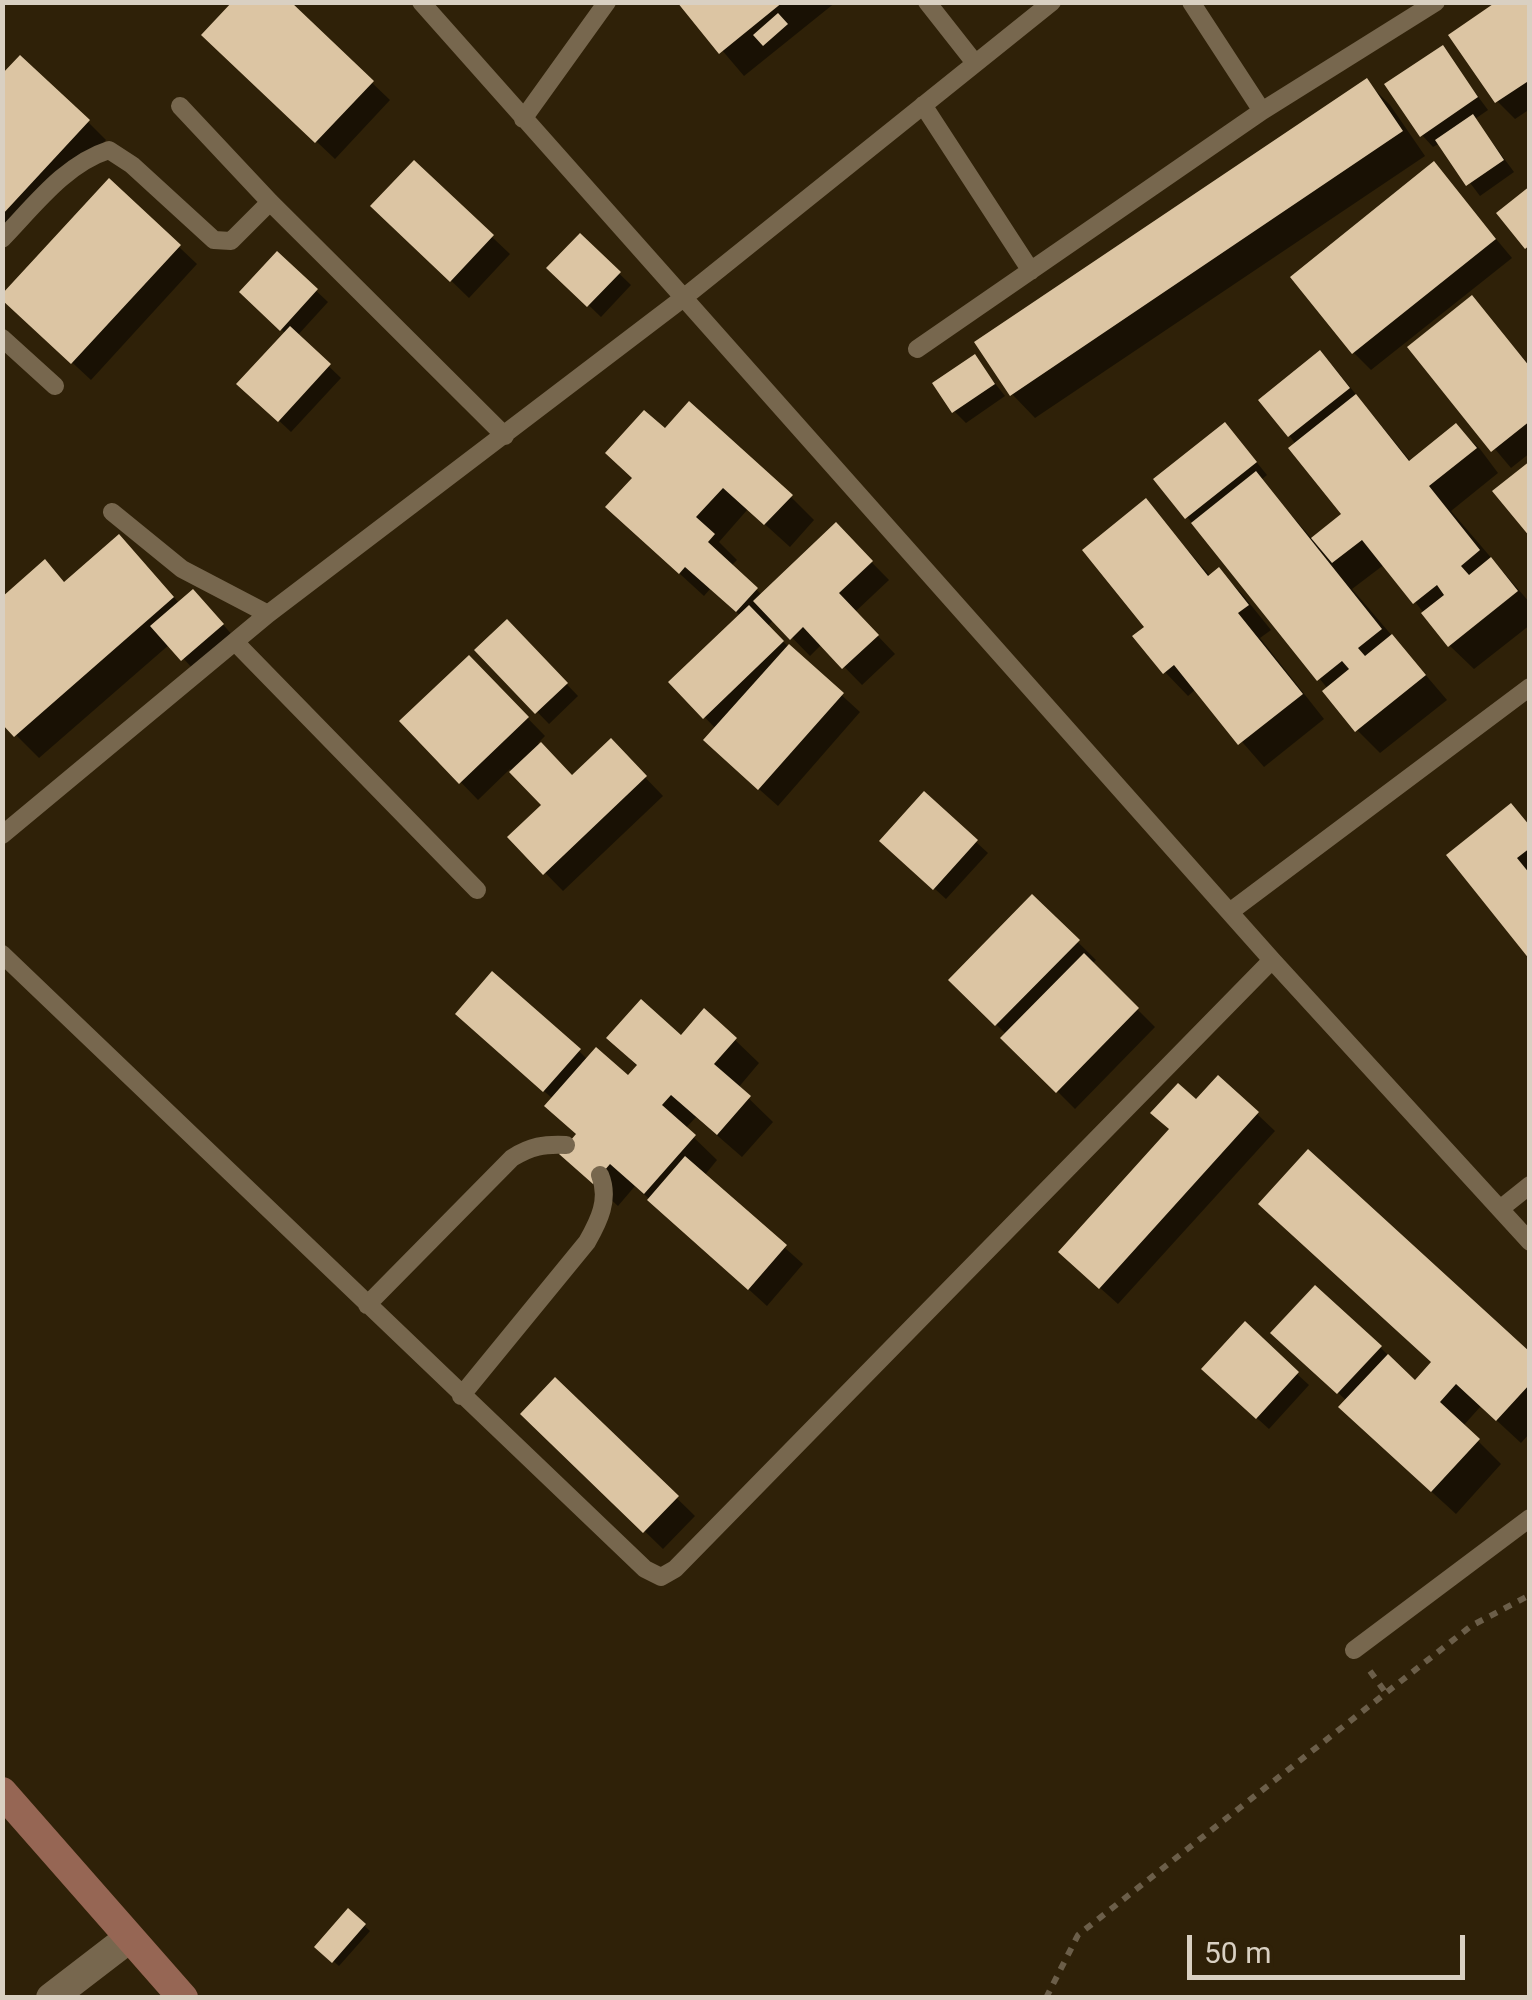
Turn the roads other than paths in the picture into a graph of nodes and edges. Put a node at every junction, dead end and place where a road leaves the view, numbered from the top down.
1 (421, 2) edge
2 (608, 2) edge
3 (927, 2) edge
4 (1052, 2) edge
5 (1191, 2) edge
6 (1436, 2) edge
7 (975, 62) junction
8 (922, 105) junction
9 (180, 106) dead end
10 (1262, 111) junction
11 (523, 119) junction
12 (270, 202) junction
13 (2, 239) edge
14 (1032, 271) junction
15 (682, 300) junction
16 (2, 338) edge
17 (917, 349) dead end
18 (54, 386) dead end
19 (505, 436) junction
20 (112, 512) dead end
21 (268, 614) junction
22 (236, 644) junction
23 (1530, 687) edge
24 (2, 835) edge
25 (477, 890) dead end
26 (1231, 912) junction
27 (2, 954) edge
28 (1272, 960) junction
29 (566, 1145) dead end
30 (600, 1175) dead end
31 (1530, 1185) edge
32 (1500, 1209) junction
33 (1530, 1242) edge
34 (367, 1306) junction
35 (462, 1396) junction
36 (1530, 1518) edge
37 (1354, 1650) dead end
38 (2, 1792) edge
39 (129, 1938) junction
40 (176, 1995) edge
41 (51, 1998) edge

1 - 11 lane
2 - 11 lane
3 - 7 lane
4 - 7 lane
5 - 10 lane
6 - 10 lane
7 - 8 lane
8 - 14 lane
8 - 15 lane
9 - 12 lane
10 - 14 lane
11 - 15 lane
12 - 13 lane
12 - 19 lane
14 - 17 lane
15 - 19 lane
15 - 26 lane
16 - 18 lane
19 - 21 lane
20 - 21 lane
21 - 22 lane
22 - 24 lane
22 - 25 lane
23 - 26 lane
26 - 28 lane
27 - 34 lane
28 - 32 lane
28 - 35 lane
29 - 34 lane
30 - 35 lane
31 - 32 lane
32 - 33 lane
34 - 35 lane
36 - 37 lane
38 - 39 main road
39 - 40 main road
39 - 41 street

